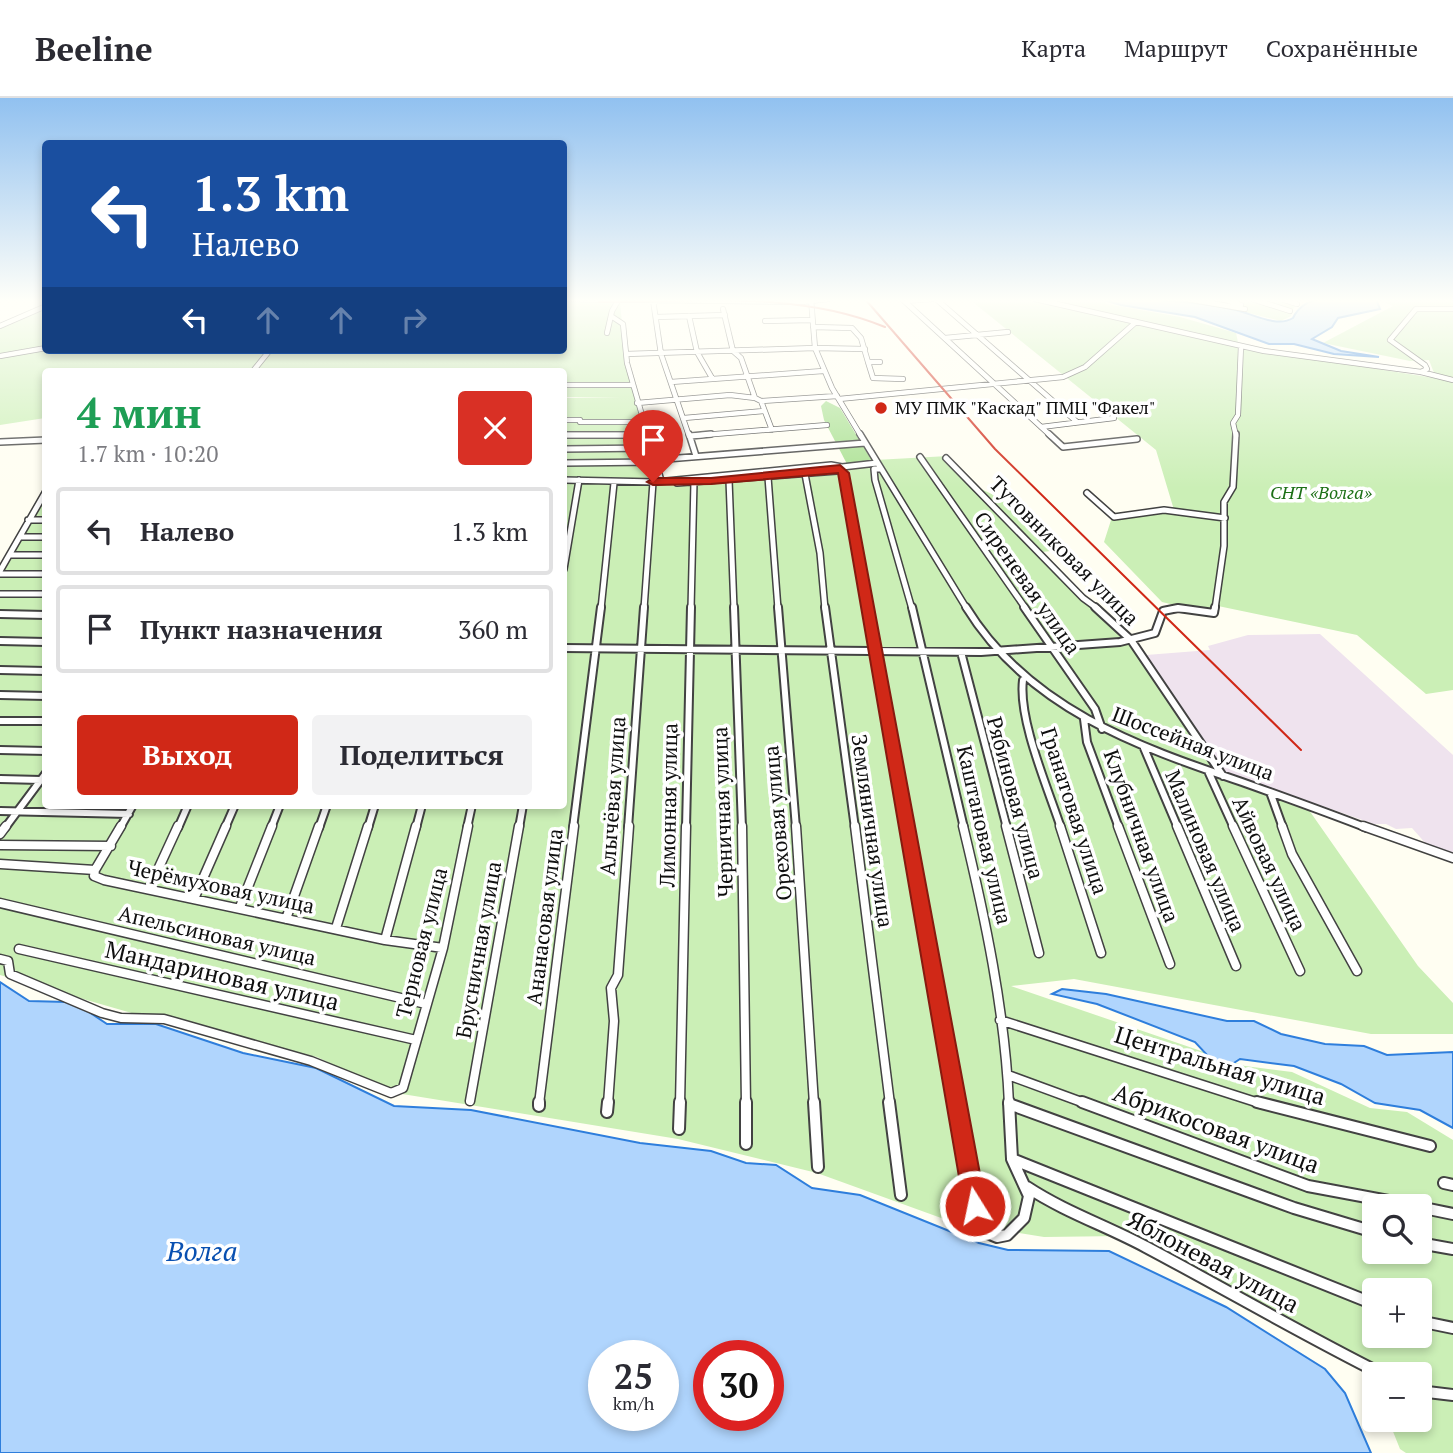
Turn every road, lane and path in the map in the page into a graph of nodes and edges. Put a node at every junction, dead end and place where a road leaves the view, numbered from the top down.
1 (628, 362) edge
2 (663, 362) edge
3 (703, 362) edge
4 (742, 362) edge
5 (820, 362) edge
6 (868, 362) edge
7 (971, 362) edge
8 (1008, 362) edge
9 (1091, 362) edge
10 (1240, 362) edge
11 (1353, 362) edge
12 (1421, 362) edge
13 (823, 371) junction
14 (1421, 372) junction
15 (745, 376) junction
16 (712, 378) junction
17 (903, 379) dead end
18 (1453, 380) edge
19 (1030, 381) junction
20 (671, 382) junction
21 (633, 385) junction
22 (995, 385) junction
23 (567, 386) edge
24 (838, 397) junction
25 (677, 399) junction
26 (758, 399) junction
27 (637, 403) junction
28 (764, 411) junction
29 (684, 418) junction
30 (1114, 418) dead end
31 (567, 420) edge
32 (642, 422) junction
33 (1077, 422) junction
34 (827, 425) dead end
35 (1041, 427) junction
36 (772, 430) junction
37 (567, 435) edge
38 (646, 435) junction
39 (691, 436) junction
40 (1137, 439) dead end
41 (42, 440) edge
42 (0, 442) edge
43 (865, 443) junction
44 (650, 448) junction
45 (567, 449) edge
46 (696, 456) junction
47 (920, 457) dead end
48 (946, 457) dead end
49 (654, 461) junction
50 (567, 463) edge
51 (877, 463) junction
52 (841, 468) junction
53 (805, 474) junction
54 (768, 477) junction
55 (567, 480) edge
56 (579, 480) junction
57 (729, 480) junction
58 (655, 481) junction
59 (614, 482) junction
60 (694, 482) junction
61 (1087, 493) dead end
62 (42, 497) edge
63 (38, 503) junction
64 (42, 503) edge
65 (1226, 518) junction
66 (28, 520) junction
67 (42, 520) edge
68 (20, 537) junction
69 (42, 537) edge
70 (567, 551) edge
71 (10, 555) junction
72 (42, 555) edge
73 (0, 573) edge
74 (42, 574) edge
75 (0, 594) edge
76 (42, 594) edge
77 (0, 614) edge
78 (42, 615) edge
79 (1131, 640) junction
80 (0, 641) edge
81 (42, 642) edge
82 (1051, 646) junction
83 (567, 648) edge
84 (597, 648) junction
85 (642, 648) junction
86 (691, 649) junction
87 (782, 649) junction
88 (829, 649) junction
89 (877, 649) junction
90 (734, 650) junction
91 (923, 650) junction
92 (995, 650) junction
93 (961, 652) junction
94 (0, 670) edge
95 (42, 671) edge
96 (1023, 680) junction
97 (0, 695) edge
98 (42, 696) edge
99 (1084, 719) junction
100 (0, 721) edge
101 (42, 722) edge
102 (1102, 729) junction
103 (1144, 748) junction
104 (0, 750) edge
105 (42, 751) edge
106 (1209, 771) junction
107 (1223, 776) junction
108 (0, 779) edge
109 (42, 780) edge
110 (42, 781) edge
111 (1270, 792) junction
112 (131, 809) edge
113 (186, 809) edge
114 (233, 809) edge
115 (278, 809) edge
116 (326, 809) edge
117 (374, 809) edge
118 (421, 809) edge
119 (471, 809) edge
120 (522, 809) edge
121 (0, 811) edge
122 (16, 811) junction
123 (129, 814) junction
124 (0, 834) edge
125 (0, 845) edge
126 (111, 846) junction
127 (1453, 858) edge
128 (0, 864) edge
129 (95, 870) junction
130 (149, 889) junction
131 (194, 899) junction
132 (0, 903) edge
133 (240, 907) junction
134 (286, 919) junction
135 (336, 928) junction
136 (385, 940) junction
137 (443, 948) junction
138 (19, 949) dead end
139 (1039, 953) dead end
140 (1101, 953) dead end
141 (0, 959) edge
142 (1170, 964) dead end
143 (1236, 966) dead end
144 (1300, 971) dead end
145 (1357, 971) dead end
146 (426, 1004) junction
147 (1000, 1020) junction
148 (416, 1040) junction
149 (1008, 1075) junction
150 (470, 1101) dead end
151 (1009, 1104) junction
152 (539, 1106) dead end
153 (607, 1112) dead end
154 (679, 1129) dead end
155 (746, 1144) dead end
156 (1430, 1146) dead end
157 (1012, 1159) junction
158 (818, 1167) dead end
159 (1026, 1186) junction
160 (901, 1195) dead end
161 (1362, 1196) edge
162 (1432, 1209) edge
163 (1453, 1214) edge
164 (1362, 1229) edge
165 (1432, 1245) edge
166 (1453, 1249) edge
167 (1362, 1299) edge
168 (1432, 1325) edge
169 (1453, 1328) edge
170 (1362, 1364) edge
171 (1432, 1393) edge
172 (1453, 1395) edge

1 - 21 street
2 - 20 street
3 - 16 street
4 - 15 street
5 - 13 street, Шоссейная улица
6 - 17 street
7 - 22 street
8 - 19 street
9 - 19 street
10 - 65 street
11 - 14 street
12 - 14 street
13 - 15 street
13 - 24 street, Шоссейная улица
14 - 18 street
15 - 16 street
15 - 26 street
16 - 20 street
19 - 22 street
19 - 33 street
20 - 25 street
21 - 23 street
21 - 27 street
22 - 24 street
22 - 35 street
24 - 26 street
24 - 43 street, Шоссейная улица
25 - 26 street
25 - 27 street
25 - 29 street
26 - 28 street
27 - 32 street
28 - 29 street
28 - 36 street
29 - 39 street
30 - 33 street
31 - 32 street
32 - 38 street
33 - 35 street
34 - 36 street
35 - 40 street
36 - 39 street
37 - 38 street
38 - 44 street
39 - 46 street
41 - 42 street
43 - 46 street
43 - 51 street, Шоссейная улица
44 - 45 street
44 - 49 street
46 - 49 street
47 - 82 street, Сиреневая улица
48 - 79 street, Тутовниковая улица
49 - 50 street
49 - 58 street
51 - 52 street
51 - 91 street, Каштановая улица
51 - 92 street, Шоссейная улица
52 - 53 street
52 - 58 street
52 - 89 street
53 - 54 street
53 - 88 street, Земляничная улица
54 - 57 street
54 - 87 street, Ореховая улица
55 - 56 street
56 - 59 street
56 - 70 street
57 - 60 street
57 - 90 street, Черничная улица
58 - 59 street
58 - 60 street
58 - 85 street, Алычёвая улица
59 - 84 street, Ананасовая улица
60 - 86 street, Лимонная улица
61 - 65 street
62 - 63 street
63 - 64 street
63 - 66 street
65 - 79 street
66 - 67 street
66 - 68 street
68 - 69 street
68 - 71 street
71 - 72 street
71 - 73 street
73 - 74 street
75 - 76 street
77 - 78 street
79 - 82 street
79 - 107 street, Тутовниковая улица
80 - 81 street
82 - 92 street
82 - 102 street, Сиреневая улица
83 - 84 street
84 - 85 street
84 - 152 street, Ананасовая улица
85 - 86 street
85 - 153 street, Алычёвая улица
86 - 90 street
86 - 154 street, Лимонная улица
87 - 88 street
87 - 90 street
87 - 158 street, Ореховая улица
88 - 89 street
88 - 160 street, Земляничная улица
89 - 91 street
89 - 159 street
90 - 155 street, Черничная улица
91 - 93 street
91 - 147 street, Каштановая улица
92 - 93 street
92 - 96 street, Шоссейная улица
93 - 139 street, Рябиновая улица
94 - 95 street
96 - 99 street, Шоссейная улица
96 - 140 street, Гранатовая улица
97 - 98 street
99 - 102 street, Шоссейная улица
99 - 142 street, Клубничная улица
100 - 101 street
102 - 103 street, Шоссейная улица
103 - 106 street, Шоссейная улица
103 - 143 street, Малиновая улица
104 - 105 street
106 - 107 street, Шоссейная улица
106 - 144 street, Айвовая улица
107 - 111 street, Шоссейная улица
108 - 109 street
110 - 122 street
111 - 127 street, Шоссейная улица
111 - 145 street
112 - 123 street
113 - 130 street
114 - 131 street
115 - 133 street
116 - 134 street
117 - 135 street
118 - 136 street
119 - 137 street, Терновая улица
120 - 150 street, Брусничная улица
121 - 122 street
122 - 123 street
122 - 124 street
123 - 126 street
125 - 126 street
126 - 129 street
128 - 129 street, Черёмуховая улица
129 - 130 street, Черёмуховая улица
130 - 131 street, Черёмуховая улица
131 - 133 street, Черёмуховая улица
132 - 146 street, Апельсиновая улица
133 - 134 street, Черёмуховая улица
134 - 135 street, Черёмуховая улица
135 - 136 street, Черёмуховая улица
136 - 137 street, Черёмуховая улица
137 - 146 street, Терновая улица
138 - 148 street, Мандариновая улица
141 - 148 street, Терновая улица
146 - 148 street, Терновая улица
147 - 149 street, Каштановая улица
147 - 156 street, Центральная улица
149 - 151 street, Каштановая улица
149 - 161 street, Абрикосовая улица
151 - 157 street, Каштановая улица
151 - 164 street
157 - 159 street, Каштановая улица
157 - 167 street, Яблоневая улица
159 - 170 street, Яблоневая улица
162 - 163 street, Абрикосовая улица
165 - 166 street
168 - 169 street
171 - 172 street

